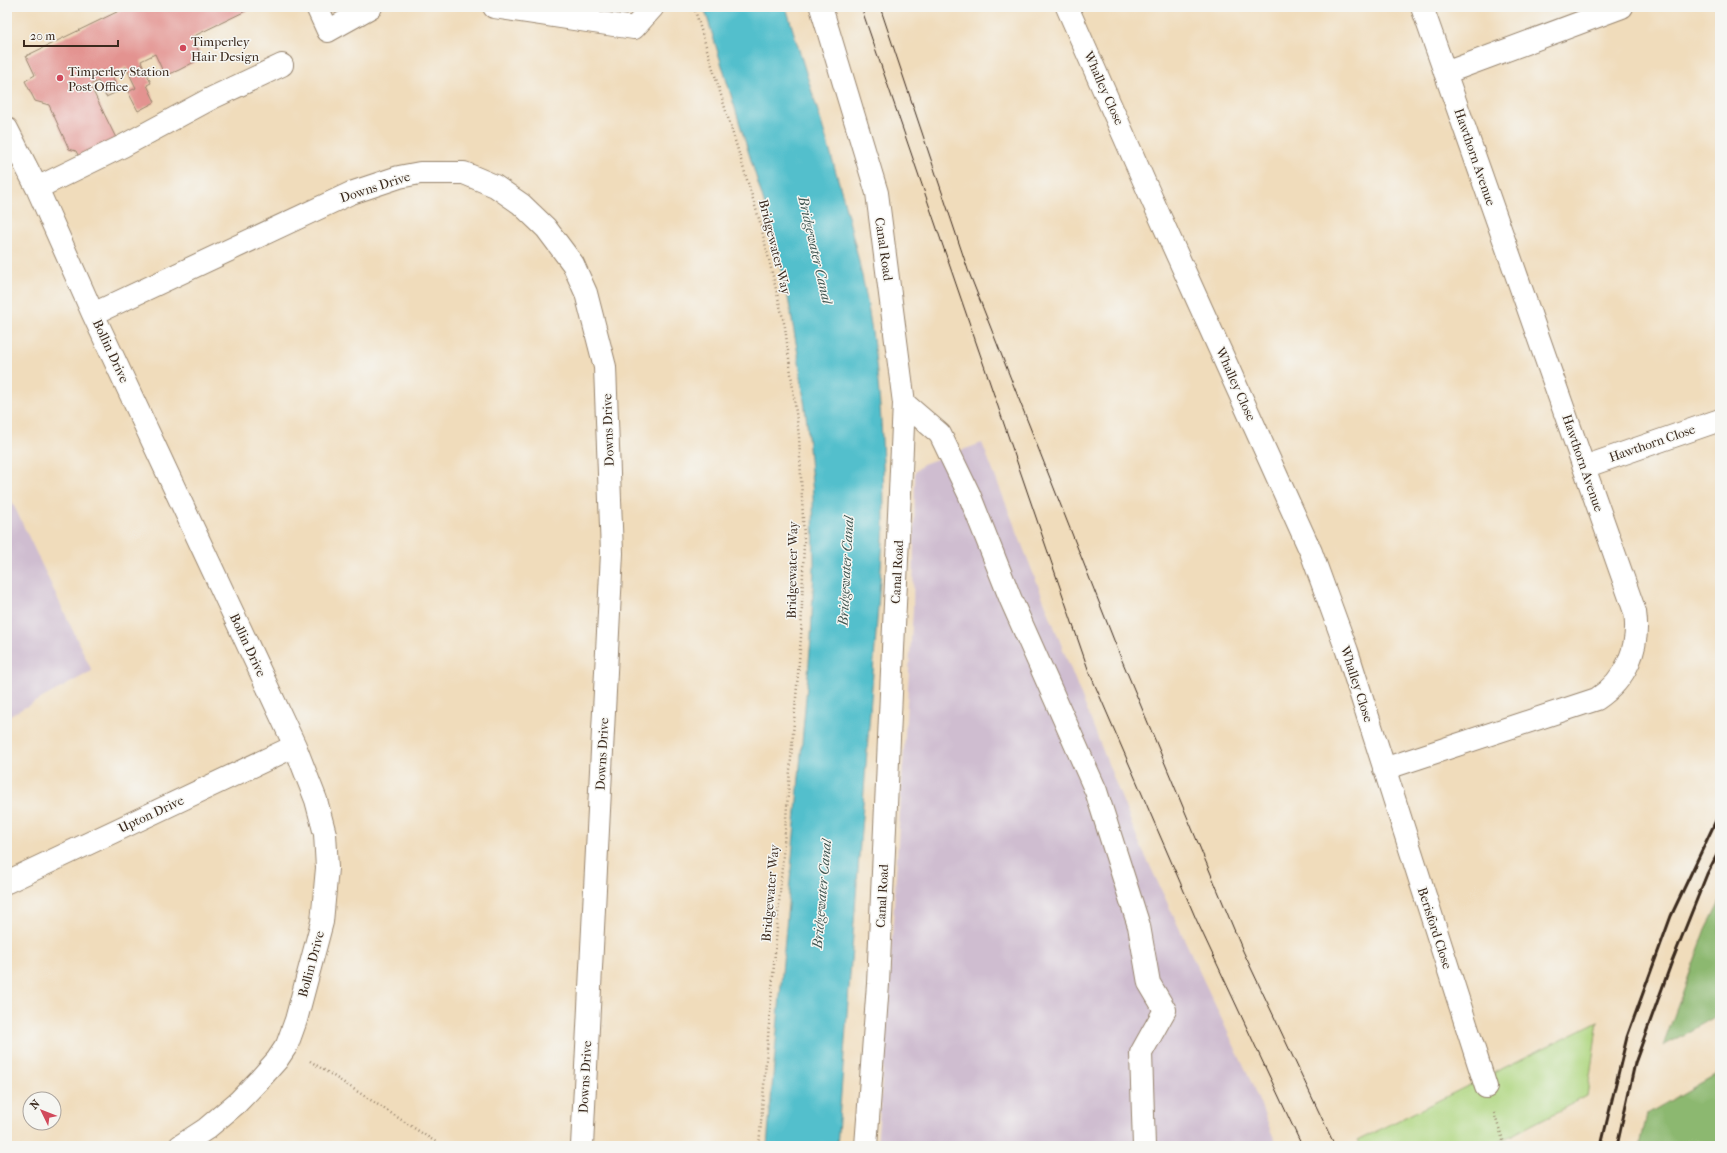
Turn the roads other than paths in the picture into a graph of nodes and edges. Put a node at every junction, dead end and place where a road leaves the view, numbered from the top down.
1 (317, 7) edge
2 (371, 7) edge
3 (494, 7) edge
4 (653, 7) edge
5 (821, 7) edge
6 (1068, 7) edge
7 (1422, 7) edge
8 (1622, 7) edge
9 (282, 65) dead end
10 (1445, 73) junction
11 (7, 129) edge
12 (37, 188) junction
13 (93, 314) junction
14 (904, 403) junction
15 (1720, 420) edge
16 (1584, 467) junction
17 (295, 746) junction
18 (1384, 769) junction
19 (7, 882) edge
20 (1486, 1088) road end
21 (180, 1146) edge
22 (582, 1146) edge
23 (866, 1146) edge
24 (1144, 1146) edge

1 - 2 street
3 - 4 street
5 - 14 street, Canal Road
6 - 18 street, Whalley Close
7 - 10 street, Hawthorn Avenue
8 - 10 street
9 - 12 street
10 - 16 street, Hawthorn Avenue
11 - 12 street, Bollin Drive
12 - 13 street, Bollin Drive
13 - 17 street, Bollin Drive
13 - 22 street, Downs Drive
14 - 23 street, Canal Road
14 - 24 street
15 - 16 street, Hawthorn Close
16 - 18 street, Hawthorn Avenue
17 - 19 street, Upton Drive
17 - 21 street, Bollin Drive
18 - 20 street, Berisford Close

